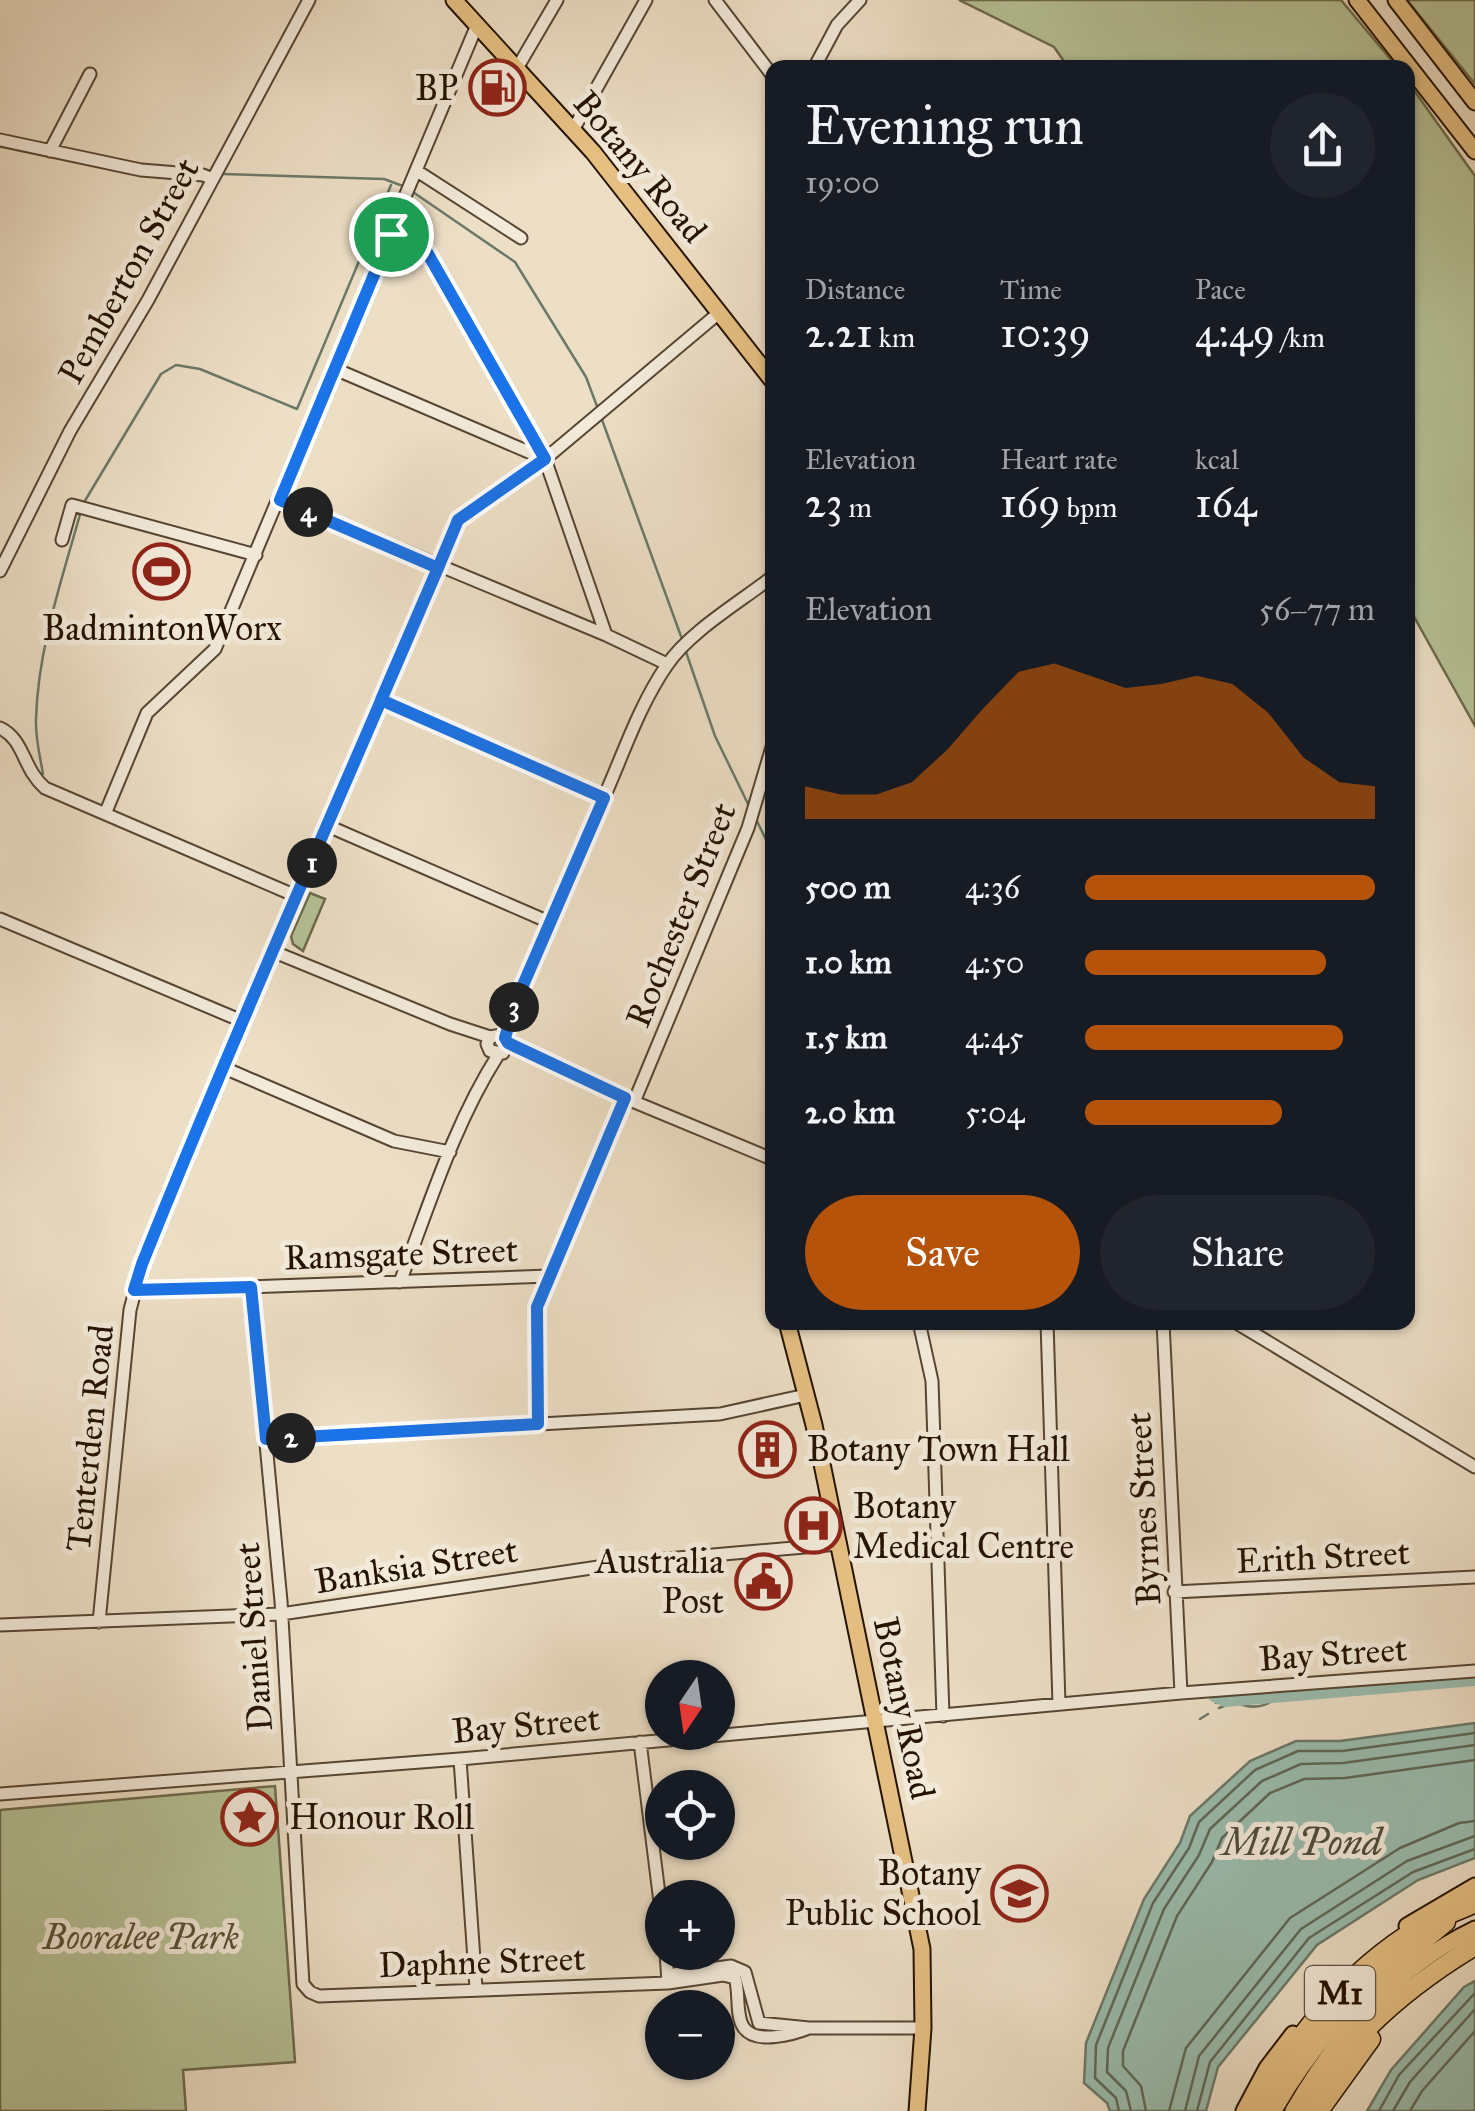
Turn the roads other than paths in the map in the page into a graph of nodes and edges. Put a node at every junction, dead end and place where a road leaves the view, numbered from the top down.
1 (454, 0) edge
2 (557, 0) edge
3 (646, 0) edge
4 (715, 0) edge
5 (860, 0) edge
6 (1357, 0) edge
7 (1396, 0) edge
8 (304, 2) edge
9 (477, 25) junction
10 (818, 60) edge
11 (1404, 60) edge
12 (765, 66) edge
13 (516, 70) junction
14 (90, 74) dead end
15 (1415, 74) edge
16 (1475, 102) edge
17 (573, 130) junction
18 (0, 140) edge
19 (50, 150) junction
20 (1475, 150) edge
21 (417, 171) junction
22 (213, 179) junction
23 (391, 234) junction
24 (520, 238) dead end
25 (720, 312) junction
26 (335, 370) junction
27 (765, 371) edge
28 (545, 459) junction
29 (280, 500) junction
30 (62, 540) dead end
31 (256, 555) junction
32 (438, 568) junction
33 (0, 570) edge
34 (765, 582) edge
35 (606, 635) junction
36 (667, 664) junction
37 (381, 700) junction
38 (0, 728) edge
39 (765, 771) edge
40 (604, 798) junction
41 (104, 814) junction
42 (328, 826) junction
43 (296, 896) junction
44 (0, 919) edge
45 (549, 922) junction
46 (272, 951) junction
47 (242, 1021) junction
48 (497, 1044) junction
49 (222, 1068) junction
50 (630, 1100) junction
51 (450, 1152) junction
52 (765, 1156) edge
53 (549, 1276) junction
54 (400, 1282) junction
55 (251, 1287) junction
56 (134, 1290) junction
57 (788, 1330) edge
58 (921, 1330) edge
59 (1047, 1330) edge
60 (1163, 1330) edge
61 (1247, 1330) edge
62 (806, 1396) junction
63 (538, 1424) junction
64 (266, 1439) junction
65 (1475, 1467) edge
66 (839, 1544) junction
67 (1475, 1577) edge
68 (1174, 1592) junction
69 (281, 1614) junction
70 (100, 1622) junction
71 (0, 1625) edge
72 (1475, 1670) edge
73 (1181, 1693) junction
74 (1059, 1704) junction
75 (943, 1716) junction
76 (876, 1721) junction
77 (640, 1742) junction
78 (460, 1759) junction
79 (292, 1773) junction
80 (0, 1794) edge
81 (657, 1880) edge
82 (1475, 1886) edge
83 (1467, 1907) edge
84 (1475, 1929) edge
85 (1475, 1946) edge
86 (667, 1970) edge
87 (668, 1982) junction
88 (303, 1984) joint
89 (476, 1988) junction
90 (1398, 2003) junction
91 (922, 2028) junction
92 (916, 2111) edge
93 (1244, 2111) edge
94 (1254, 2111) edge
95 (1272, 2111) edge
96 (1293, 2111) edge
97 (1304, 2111) edge
98 (1319, 2111) edge

1 - 9 main road, Botany Road
2 - 13 street
3 - 17 street
4 - 12 street
5 - 10 street
6 - 11 main road
7 - 16 main road
8 - 22 street, Pemberton Street
9 - 13 main road, Botany Road
9 - 21 street
13 - 17 main road, Botany Road
14 - 19 street
15 - 20 main road
17 - 25 main road, Botany Road
18 - 19 street
19 - 22 street
21 - 23 street
21 - 24 street
22 - 33 street, Pemberton Street
23 - 26 street
23 - 28 street
25 - 27 main road, Botany Road
25 - 28 street, Tenterden Road
26 - 28 street
26 - 29 street
28 - 32 street, Tenterden Road
28 - 35 street
29 - 31 street
29 - 32 street
30 - 31 street
31 - 41 street
32 - 35 street
32 - 37 street, Tenterden Road
34 - 36 street
35 - 36 street
36 - 40 street
37 - 40 street
37 - 42 street, Tenterden Road
38 - 41 street
39 - 50 street, Rochester Street
40 - 45 street
41 - 43 street
42 - 43 street, Tenterden Road
42 - 45 street
43 - 46 street, Tenterden Road
44 - 47 street
45 - 48 street
46 - 47 street, Tenterden Road
46 - 48 street
47 - 49 street, Tenterden Road
48 - 50 street
48 - 51 street
49 - 51 street
49 - 56 street, Tenterden Road
50 - 52 street
50 - 53 street, Rochester Street
51 - 54 street
53 - 54 street, Ramsgate Street
53 - 63 street, Rochester Street
54 - 55 street, Ramsgate Street
55 - 56 street, Ramsgate Street
55 - 64 street, Daniel Street
56 - 70 street, Tenterden Road
57 - 62 main road, Botany Road
58 - 75 street
59 - 74 street
60 - 68 street, Byrnes Street
61 - 65 street
62 - 63 street
62 - 66 main road, Botany Road
63 - 64 street
64 - 69 street, Daniel Street
66 - 69 street, Banksia Street
66 - 76 main road, Botany Road
67 - 68 street, Erith Street
68 - 73 street, Byrnes Street
69 - 70 street, Banksia Street
69 - 79 street, Daniel Street
70 - 71 street, Banksia Street
72 - 73 street, Bay Street
73 - 74 street, Bay Street
74 - 75 street, Bay Street
75 - 76 street, Bay Street
76 - 77 street, Bay Street
76 - 91 main road, Botany Road
77 - 78 street, Bay Street
77 - 81 street
78 - 79 street, Bay Street
78 - 89 street
79 - 80 street, Bay Street
79 - 88 street, Daniel Street
82 - 93 main road
83 - 94 highway, M1
83 - 95 highway, M1
84 - 96 main road
85 - 90 highway, M1
86 - 87 street
87 - 89 street, Daphne Street
87 - 91 street, Daphne Street
88 - 89 street, Daphne Street
90 - 97 highway
90 - 98 highway, M1
91 - 92 main road, Botany Road

